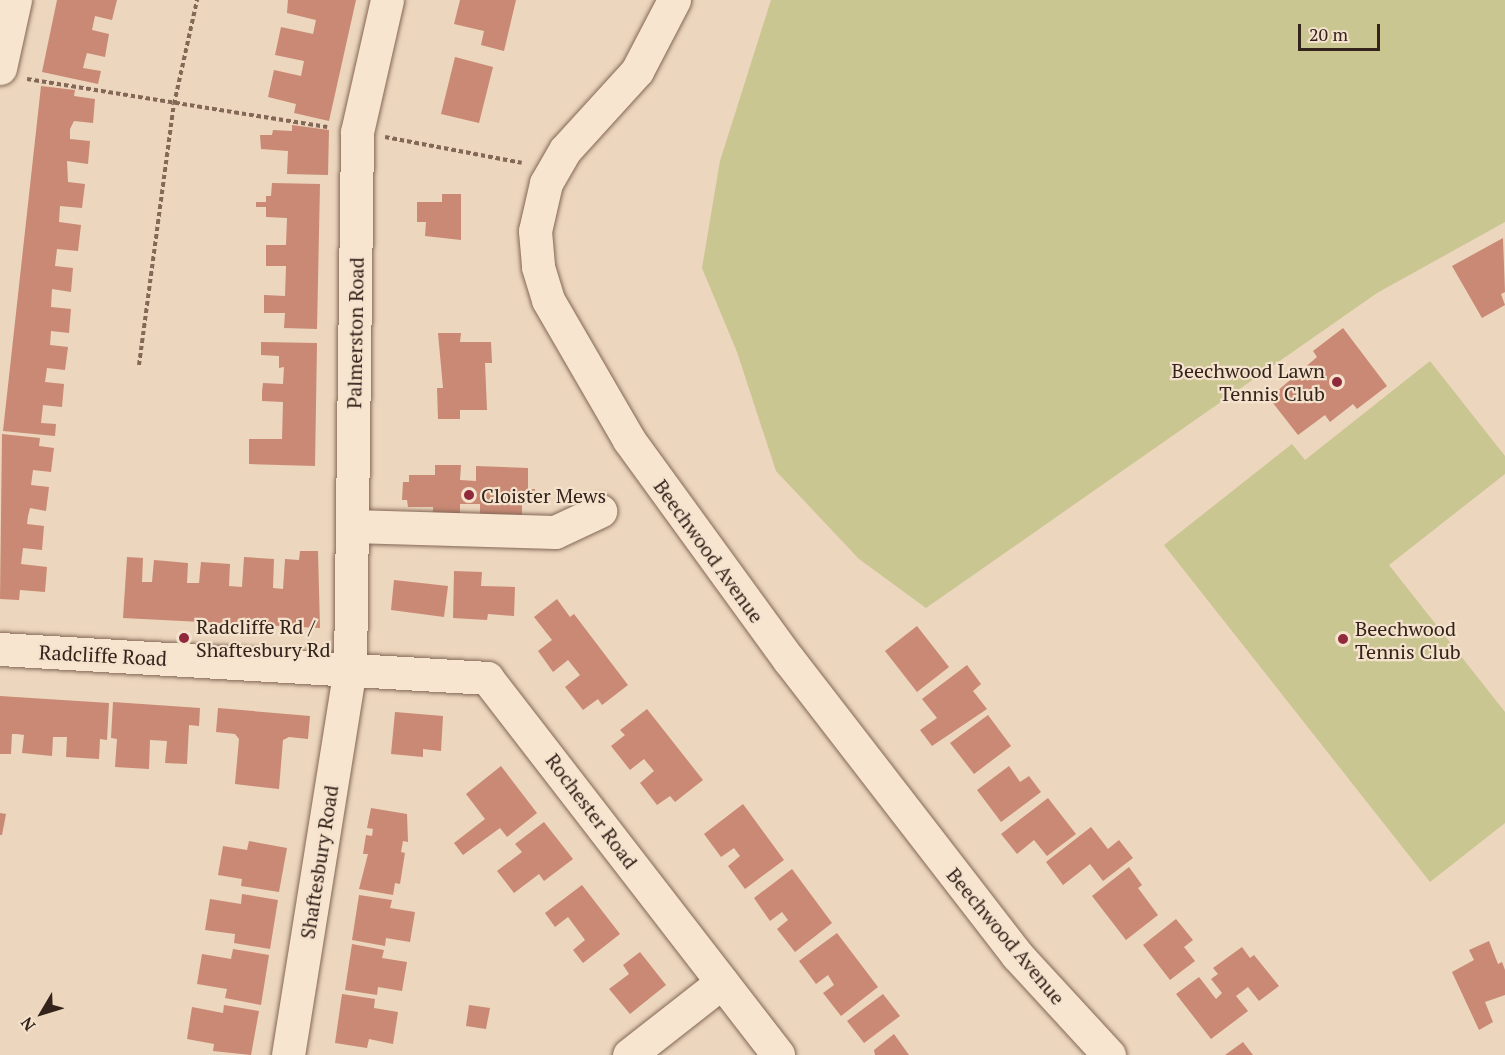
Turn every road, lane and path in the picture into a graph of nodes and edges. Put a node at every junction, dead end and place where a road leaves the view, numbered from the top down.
1 (15, 0) edge
2 (196, 0) edge
3 (387, 0) edge
4 (674, 0) edge
5 (10, 73) edge
6 (174, 104) junction
7 (357, 132) junction
8 (552, 169) junction
9 (139, 366) dead end
10 (600, 511) dead end
11 (352, 526) junction
12 (0, 649) edge
13 (350, 669) junction
14 (1017, 955) junction
15 (723, 982) junction
16 (288, 1055) edge
17 (629, 1055) edge
18 (778, 1055) edge
19 (1093, 1055) edge
20 (1109, 1055) edge

1 - 5 street
2 - 6 path
3 - 7 street, Palmerston Road
4 - 8 street, Beechwood Avenue
5 - 6 path
6 - 7 path
6 - 9 path
7 - 8 path
7 - 11 street, Palmerston Road
8 - 14 street, Beechwood Avenue
10 - 11 street
11 - 13 street, Palmerston Road
12 - 13 street, Radcliffe Road
13 - 15 street, Rochester Road
13 - 16 street, Shaftesbury Road
14 - 19 street
14 - 20 street, Beechwood Avenue
15 - 17 street
15 - 18 street, Rochester Road

